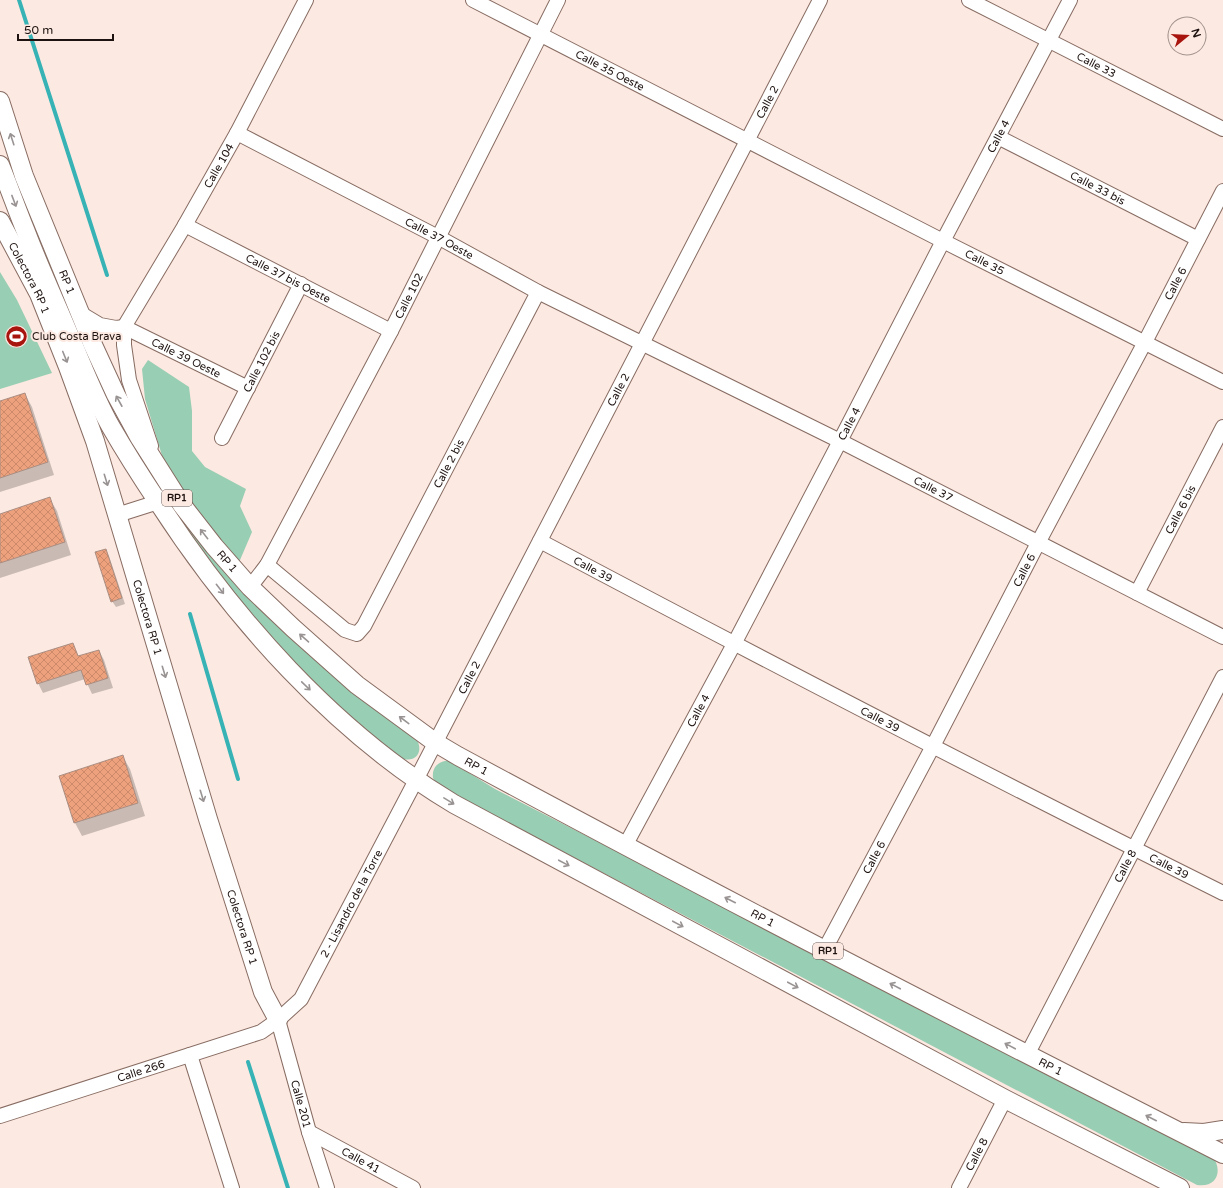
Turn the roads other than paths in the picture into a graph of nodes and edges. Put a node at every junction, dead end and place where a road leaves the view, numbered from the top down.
1 (306, 0) edge
2 (473, 0) edge
3 (558, 0) edge
4 (820, 0) edge
5 (969, 0) edge
6 (1070, 0) edge
7 (540, 35) junction
8 (1049, 41) junction
9 (0, 101) edge
10 (1223, 129) edge
11 (237, 133) junction
12 (998, 137) junction
13 (747, 141) junction
14 (0, 165) edge
15 (1223, 191) edge
16 (0, 221) edge
17 (185, 225) junction
18 (438, 237) junction
19 (1198, 239) junction
20 (943, 241) junction
21 (301, 284) junction
22 (538, 292) junction
23 (80, 313) junction
24 (124, 327) junction
25 (391, 331) junction
26 (1145, 342) junction
27 (642, 344) junction
28 (1223, 382) edge
29 (248, 388) junction
30 (1223, 426) edge
31 (222, 438) dead end
32 (840, 441) junction
33 (162, 474) junction
34 (172, 490) junction
35 (158, 502) junction
36 (117, 515) junction
37 (540, 541) junction
38 (1038, 543) junction
39 (267, 565) junction
40 (250, 587) junction
41 (1137, 592) junction
42 (1223, 637) edge
43 (734, 644) junction
44 (1223, 677) edge
45 (436, 743) junction
46 (933, 746) junction
47 (416, 780) junction
48 (625, 846) junction
49 (1135, 849) junction
50 (1223, 892) edge
51 (825, 949) junction
52 (278, 1020) junction
53 (190, 1055) junction
54 (1027, 1055) junction
55 (1005, 1099) junction
56 (0, 1116) edge
57 (1223, 1130) edge
58 (309, 1132) junction
59 (1179, 1132) junction
60 (1223, 1154) edge
61 (232, 1188) edge
62 (327, 1188) edge
63 (413, 1188) edge
64 (959, 1188) edge
65 (1180, 1188) edge

1 - 11 street, Calle 104
2 - 7 street, Calle 35 Oeste
3 - 7 street, Calle 102
4 - 13 street, Calle 2
5 - 8 street, Calle 33
6 - 8 street, Calle 4
7 - 13 street, Calle 35 Oeste
7 - 18 street, Calle 102
8 - 10 street, Calle 33
8 - 12 street, Calle 4
23 -> 9 main road, RP 1 / RP1
11 - 17 street, Calle 104
11 - 18 street, Calle 37 Oeste
12 - 19 street, Calle 33 bis
12 - 20 street, Calle 4
13 - 20 street, Calle 35
13 - 27 street, Calle 2
14 -> 35 main road, RP 1 / RP1
15 - 19 street, Calle 6
16 -> 36 main road, Colectora RP 1
17 - 21 street, Calle 37 bis Oeste
17 - 24 street, Calle 104
18 - 22 street, Calle 37 Oeste
18 - 25 street, Calle 102
19 - 26 street, Calle 6
20 - 26 street, Calle 35
20 - 32 street, Calle 4
21 - 25 street, Calle 37 bis Oeste
21 - 29 street, Calle 102 bis
22 - 27 street, Calle 37 Oeste
22 - 39 street, Calle 2 bis
23 - 24 street
33 -> 23 main road, RP 1 / RP1
24 - 29 street, Calle 39 Oeste
24 - 33 street
25 - 39 street, Calle 102
26 - 28 street, Calle 35
26 - 38 street, Calle 6
27 - 32 street, Calle 37
27 - 37 street, Calle 2
29 - 31 street, Calle 102 bis
30 - 41 street, Calle 6 bis
32 - 38 street, Calle 37
32 - 43 street, Calle 4
33 - 34 main road, RP 1 / RP1
34 - 35 street
40 -> 34 main road, RP 1 / RP1
35 - 36 street
35 -> 47 main road, RP 1 / RP1
36 -> 52 main road, Colectora RP 1
37 - 43 street, Calle 39
37 - 45 street, Calle 2
38 - 41 street, Calle 37
38 - 46 street, Calle 6
39 - 40 street, Calle 102
45 -> 40 main road, RP 1 / RP1
41 - 42 street, Calle 37
43 - 46 street, Calle 39
43 - 48 street, Calle 4
44 - 49 street, Calle 8
45 - 47 street, Calle 2
45 - 48 main road, RP 1 / RP1
46 - 49 street, Calle 39
46 - 51 street, Calle 6
47 - 52 street, 2 - Lisandro de la Torre
47 -> 55 main road, RP 1 / RP1
51 -> 48 main road, RP 1 / RP1
49 - 50 street, Calle 39
49 - 54 street, Calle 8
54 -> 51 main road, RP 1 / RP1
52 - 53 street, Calle 266
52 - 58 street, Calle 201
53 - 56 street, Calle 266
53 - 61 street
59 -> 54 main road, RP 1 / RP1
55 - 64 street, Calle 8
55 - 65 main road, RP 1 / RP1
57 - 59 main road
58 - 62 street, Calle 201
58 - 63 street, Calle 41
59 - 60 main road, RP 1 / RP1

